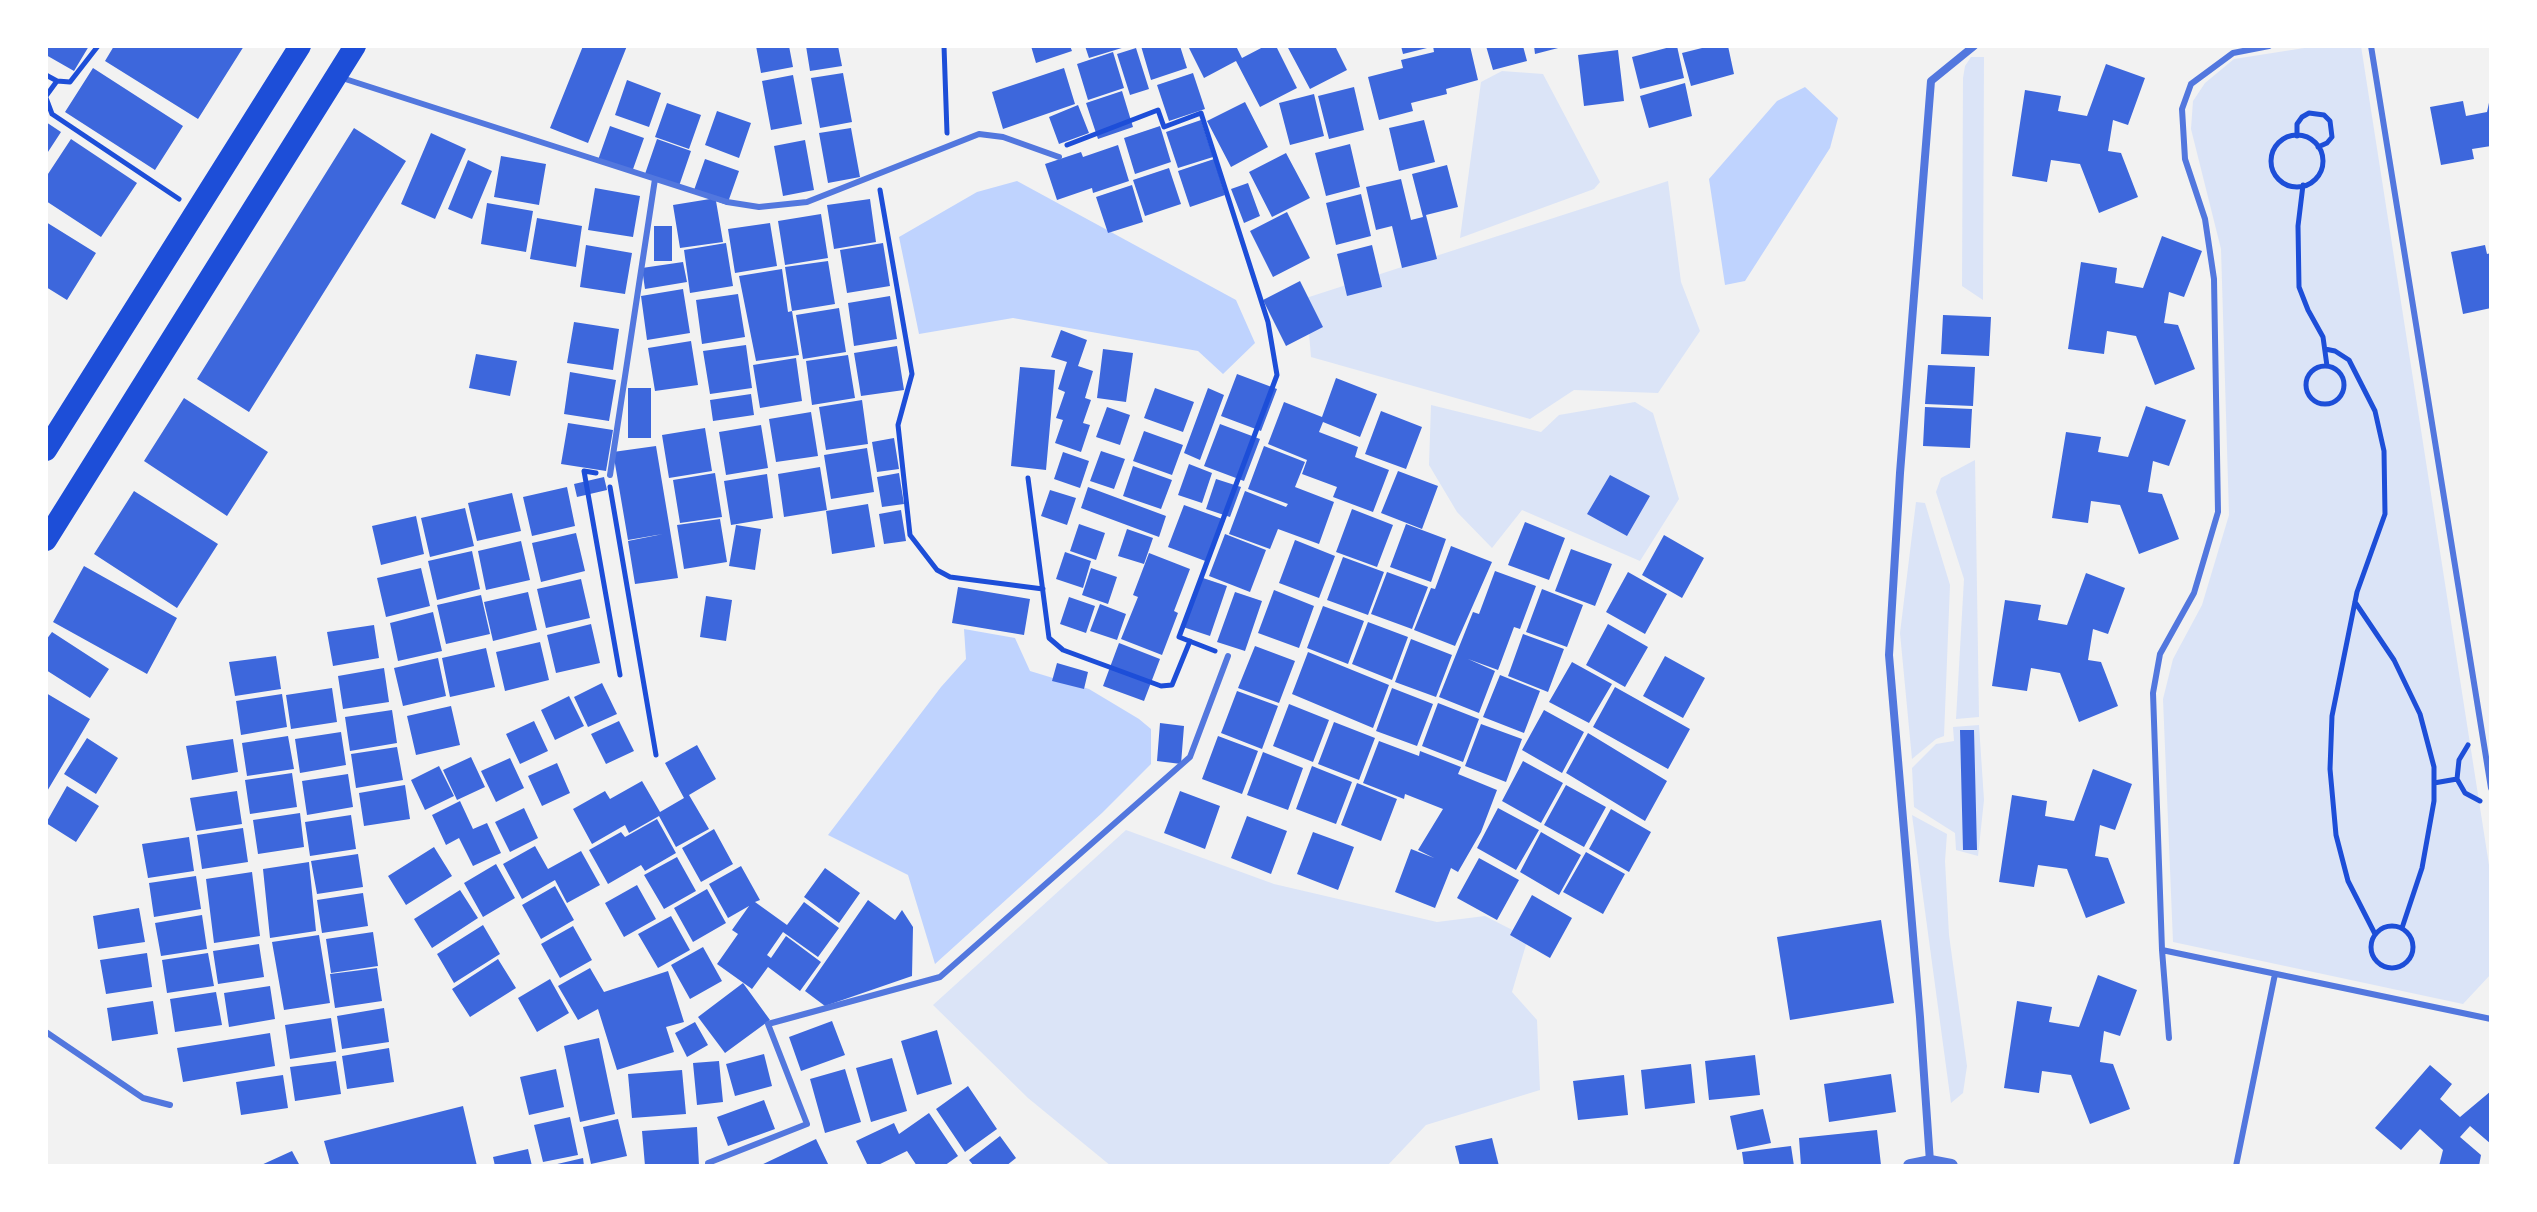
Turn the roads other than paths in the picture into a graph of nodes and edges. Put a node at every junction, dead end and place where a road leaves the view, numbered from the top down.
1 (300, 46) edge
2 (355, 46) edge
3 (1974, 46) edge
4 (2269, 46) edge
5 (2371, 46) edge
6 (337, 76) junction
7 (1059, 157) dead end
8 (655, 179) junction
9 (46, 450) edge
10 (610, 475) road end
11 (46, 540) edge
12 (1228, 656) road end
13 (2491, 788) edge
14 (2162, 950) junction
15 (2275, 974) junction
16 (2491, 1019) edge
17 (46, 1032) edge
18 (2169, 1038) dead end
19 (170, 1105) dead end
20 (1930, 1162) junction
21 (708, 1166) edge
22 (1910, 1166) edge
23 (1951, 1166) edge
24 (2236, 1166) edge

1 - 9 highway
2 - 6 highway
3 - 20 street
4 - 14 lane
5 - 13 lane
6 - 8 lane
6 - 11 highway
7 - 8 lane
8 - 10 lane
12 - 21 lane
14 - 15 lane
14 - 18 lane
15 - 16 lane
15 - 24 lane
17 - 19 lane
20 - 22 street
20 - 23 street

